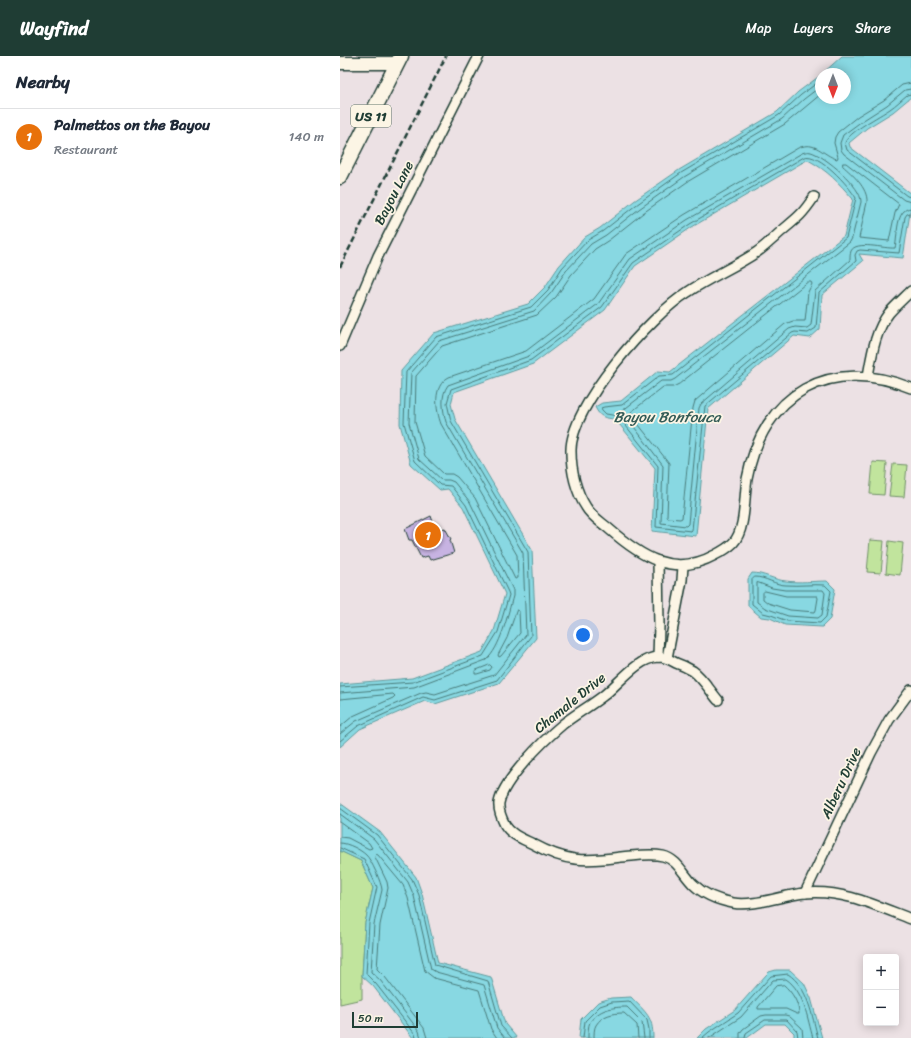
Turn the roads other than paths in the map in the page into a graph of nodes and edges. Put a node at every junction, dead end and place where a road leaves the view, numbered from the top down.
1 (479, 56) edge
2 (399, 59) edge
3 (340, 63) edge
4 (340, 177) edge
5 (814, 197) dead end
6 (911, 290) edge
7 (340, 346) edge
8 (868, 376) junction
9 (911, 388) edge
10 (658, 561) junction
11 (683, 566) junction
12 (658, 657) junction
13 (667, 658) junction
14 (911, 690) edge
15 (718, 700) dead end
16 (805, 893) junction
17 (911, 919) edge

1 - 7 street, Bayou Lane
2 - 3 street
2 - 4 main road, US 11
5 - 10 street
6 - 8 street
8 - 9 street
8 - 11 street
10 - 11 street
10 - 12 street
11 - 13 street
12 - 13 street, Chamale Drive
12 - 16 street, Chamale Drive
13 - 15 street, Chamale Drive
14 - 16 street, Alberu Drive
16 - 17 street, Chamale Drive

